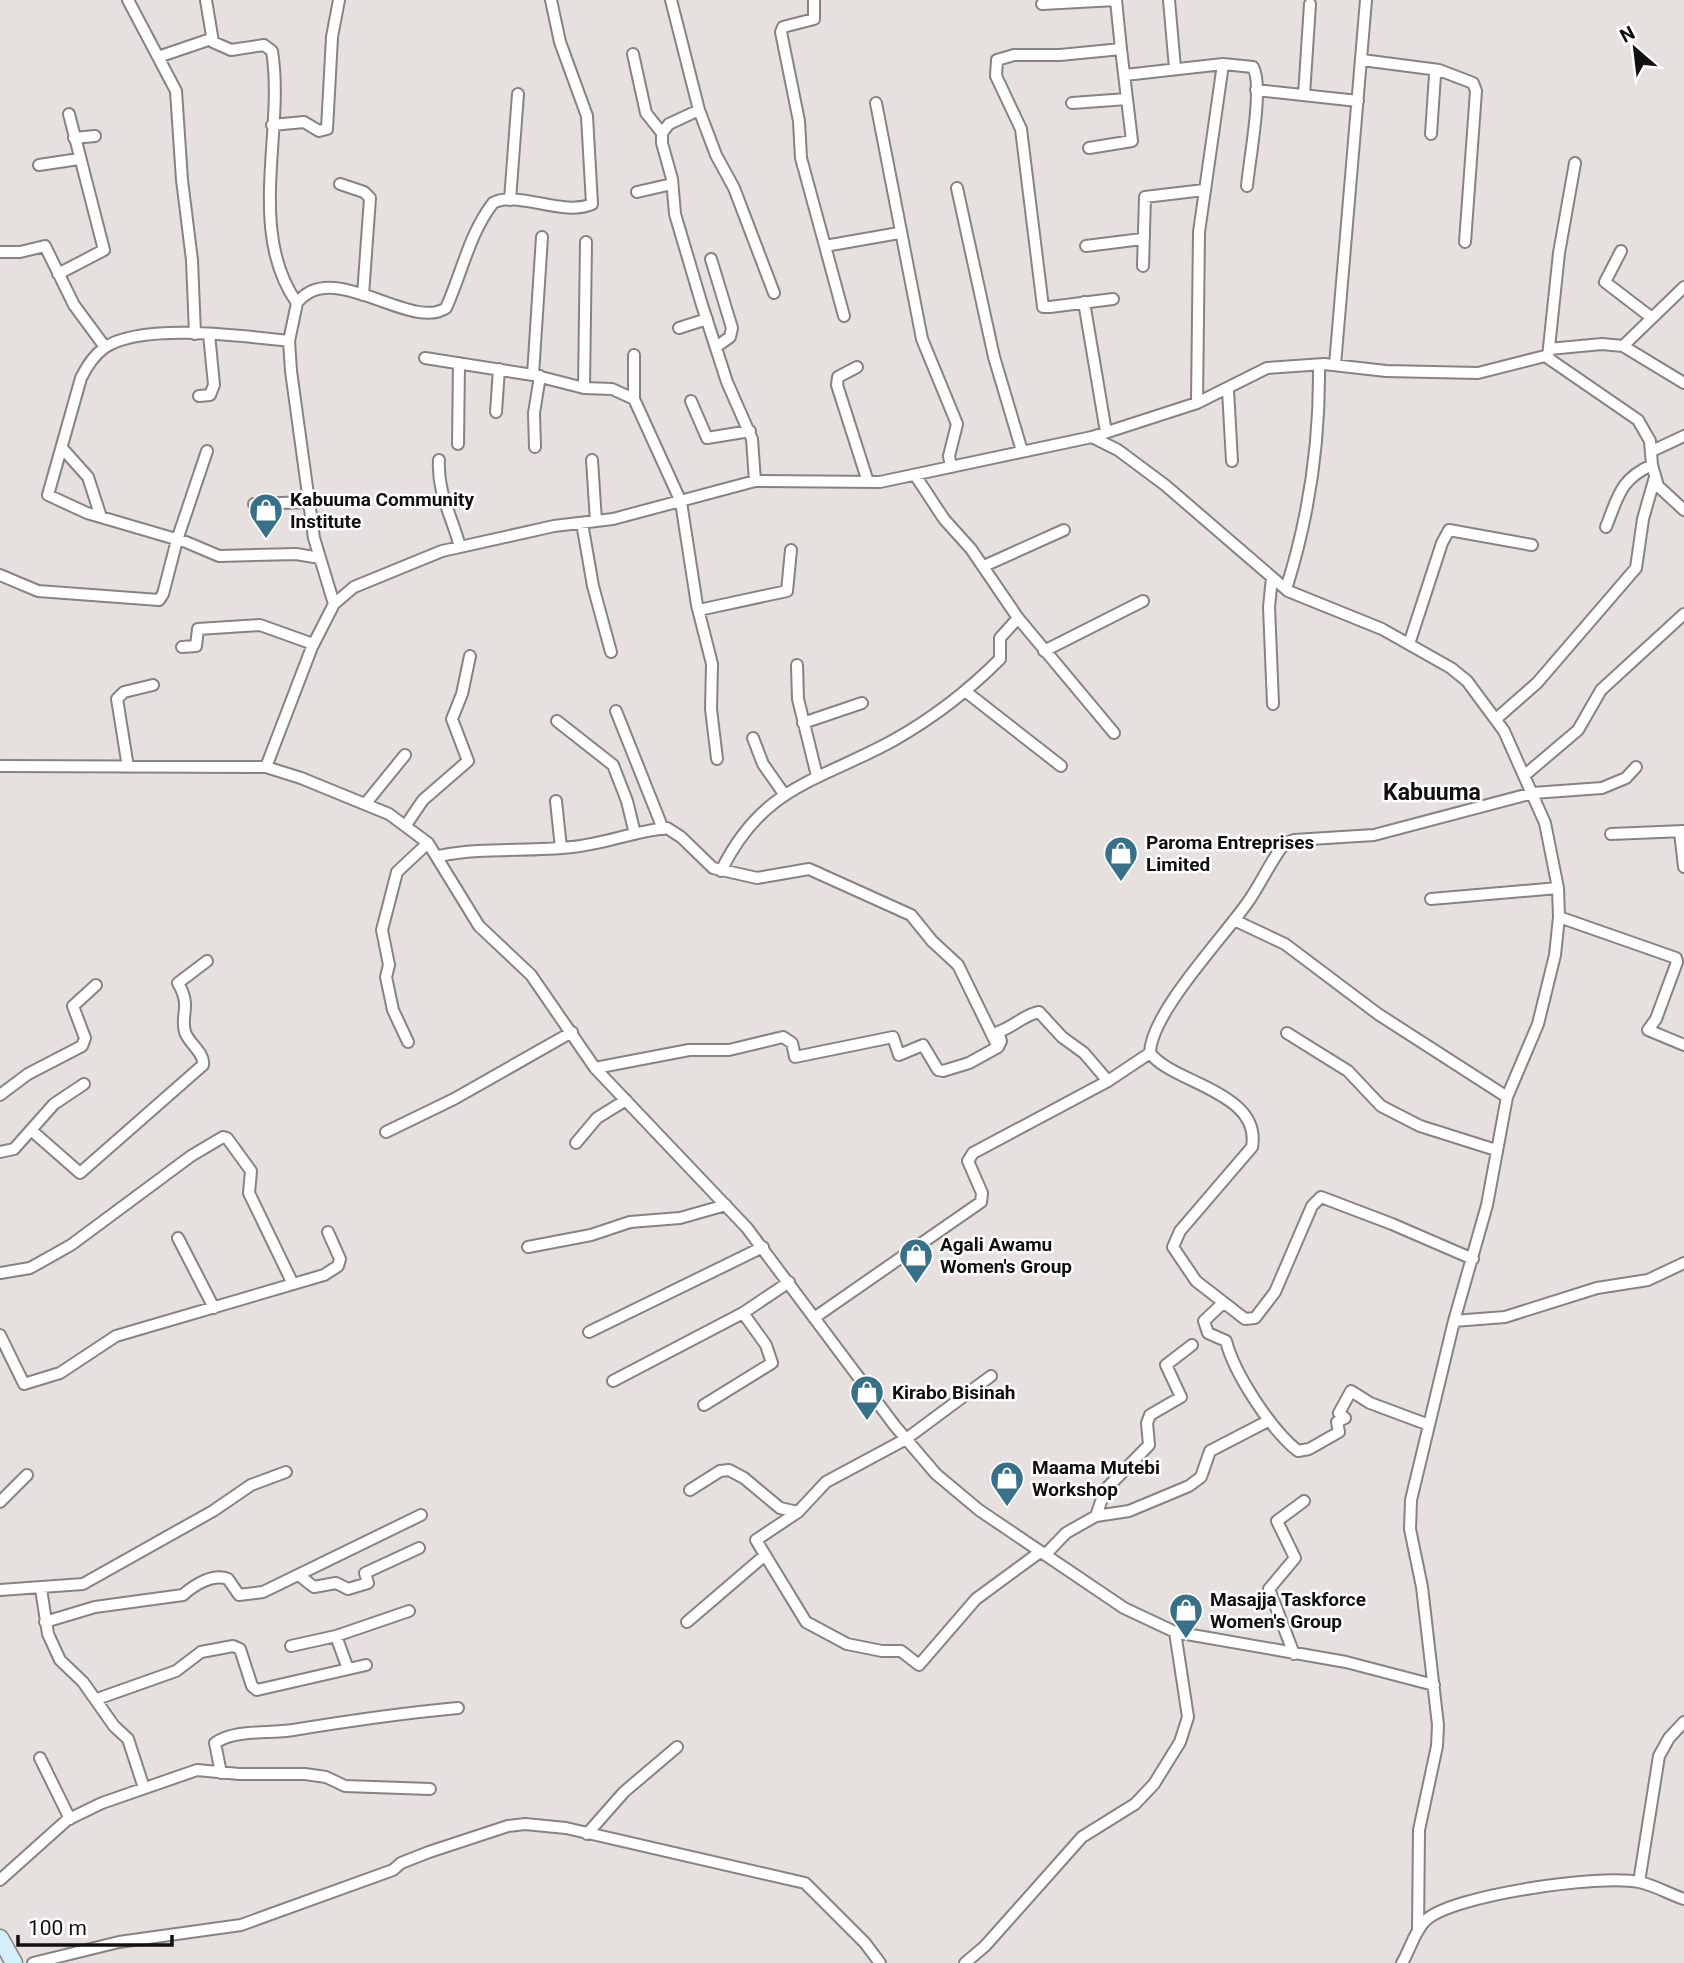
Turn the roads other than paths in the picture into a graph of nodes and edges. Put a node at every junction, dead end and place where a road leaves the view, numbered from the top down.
1 (128, 0) edge
2 (206, 0) edge
3 (339, 0) edge
4 (551, 0) edge
5 (671, 0) edge
6 (814, 0) edge
7 (1168, 0) edge
8 (1366, 0) edge
9 (1055, 1) edge
10 (1042, 4) dead end
11 (1310, 4) dead end
12 (211, 39) junction
13 (1121, 49) junction
14 (633, 54) dead end
15 (158, 57) junction
16 (1362, 60) junction
17 (1223, 64) junction
18 (1175, 68) junction
19 (1439, 70) junction
20 (1125, 75) junction
21 (1256, 90) junction
22 (517, 94) dead end
23 (1304, 95) junction
24 (1127, 99) junction
25 (1358, 101) junction
26 (876, 103) dead end
27 (1072, 103) dead end
28 (699, 110) junction
29 (69, 114) dead end
30 (272, 125) junction
31 (662, 133) junction
32 (1431, 134) dead end
33 (95, 136) dead end
34 (74, 138) junction
35 (1089, 148) dead end
36 (79, 159) junction
37 (1575, 163) dead end
38 (39, 165) dead end
39 (340, 184) dead end
40 (672, 184) junction
41 (1247, 187) dead end
42 (957, 188) dead end
43 (1204, 190) junction
44 (637, 192) dead end
45 (510, 200) junction
46 (900, 233) junction
47 (542, 237) dead end
48 (1142, 240) junction
49 (586, 242) dead end
50 (1465, 242) dead end
51 (825, 246) junction
52 (1086, 246) dead end
53 (1621, 251) dead end
54 (0, 252) edge
55 (711, 259) dead end
56 (1143, 265) dead end
57 (58, 274) junction
58 (1684, 287) edge
59 (774, 293) dead end
60 (363, 295) junction
61 (1113, 299) dead end
62 (1084, 302) junction
63 (297, 303) junction
64 (844, 316) dead end
65 (1651, 318) junction
66 (707, 319) junction
67 (679, 328) dead end
68 (195, 334) junction
69 (209, 334) junction
70 (289, 341) junction
71 (1623, 346) junction
72 (105, 347) junction
73 (716, 347) junction
74 (1548, 353) junction
75 (634, 355) dead end
76 (425, 358) dead end
77 (459, 363) junction
78 (1319, 365) junction
79 (1335, 365) junction
80 (857, 367) dead end
81 (499, 369) junction
82 (537, 376) junction
83 (1684, 383) edge
84 (584, 388) junction
85 (1228, 390) junction
86 (200, 396) dead end
87 (635, 399) junction
88 (691, 401) dead end
89 (1198, 403) junction
90 (496, 412) dead end
91 (750, 431) junction
92 (1106, 432) junction
93 (1092, 436) junction
94 (1684, 436) edge
95 (458, 444) dead end
96 (535, 447) dead end
97 (62, 448) junction
98 (207, 451) dead end
99 (1022, 451) junction
100 (1653, 451) junction
101 (439, 460) dead end
102 (592, 460) dead end
103 (1232, 461) dead end
104 (951, 467) junction
105 (1653, 471) junction
106 (915, 475) junction
107 (755, 481) junction
108 (868, 482) junction
109 (308, 502) junction
110 (681, 502) junction
111 (254, 504) dead end
112 (1684, 510) edge
113 (101, 517) junction
114 (596, 521) junction
115 (582, 523) junction
116 (1606, 527) dead end
117 (1065, 530) dead end
118 (177, 540) junction
119 (1532, 545) dead end
120 (460, 547) junction
121 (791, 550) dead end
122 (320, 558) junction
123 (984, 566) junction
124 (0, 575) edge
125 (1272, 577) junction
126 (1286, 589) junction
127 (1143, 601) dead end
128 (334, 604) junction
129 (699, 610) junction
130 (1684, 614) edge
131 (1018, 618) junction
132 (313, 644) junction
133 (1409, 644) junction
134 (182, 648) dead end
135 (1044, 651) junction
136 (611, 652) dead end
137 (470, 656) dead end
138 (797, 665) dead end
139 (153, 685) dead end
140 (965, 691) junction
141 (862, 703) dead end
142 (1273, 704) dead end
143 (616, 711) dead end
144 (1496, 719) junction
145 (557, 721) dead end
146 (803, 723) junction
147 (1114, 733) dead end
148 (753, 738) dead end
149 (405, 755) dead end
150 (716, 759) dead end
151 (0, 766) edge
152 (1061, 766) dead end
153 (128, 767) junction
154 (265, 767) junction
155 (1636, 767) dead end
156 (1525, 775) junction
157 (817, 776) junction
158 (1533, 793) junction
159 (784, 794) junction
160 (556, 801) dead end
161 (366, 803) junction
162 (406, 825) junction
163 (663, 829) junction
164 (1682, 832) edge
165 (635, 834) junction
166 (1611, 834) dead end
167 (428, 843) junction
168 (561, 848) junction
169 (439, 856) junction
170 (1684, 867) edge
171 (721, 871) junction
172 (1558, 887) junction
173 (1431, 900) dead end
174 (1559, 917) junction
175 (1234, 919) junction
176 (207, 961) dead end
177 (96, 985) dead end
178 (572, 1032) junction
179 (1287, 1033) dead end
180 (408, 1042) dead end
181 (1684, 1045) edge
182 (998, 1047) junction
183 (1150, 1053) junction
184 (595, 1068) junction
185 (1108, 1081) junction
186 (83, 1084) dead end
187 (0, 1095) edge
188 (1507, 1097) junction
189 (626, 1100) junction
190 (31, 1130) junction
191 (386, 1132) dead end
192 (576, 1143) dead end
193 (1496, 1150) junction
194 (0, 1152) edge
195 (726, 1205) junction
196 (328, 1233) dead end
197 (178, 1238) dead end
198 (528, 1247) dead end
199 (764, 1247) junction
200 (1473, 1259) junction
201 (1684, 1263) edge
202 (0, 1273) edge
203 (789, 1282) junction
204 (292, 1283) junction
205 (1222, 1304) junction
206 (214, 1308) junction
207 (743, 1313) junction
208 (814, 1318) junction
209 (1454, 1321) junction
210 (589, 1332) dead end
211 (0, 1335) edge
212 (1192, 1345) dead end
213 (991, 1376) dead end
214 (613, 1381) dead end
215 (705, 1405) dead end
216 (1268, 1421) junction
217 (1429, 1425) junction
218 (906, 1439) junction
219 (286, 1472) dead end
220 (27, 1475) dead end
221 (690, 1490) dead end
222 (1304, 1501) dead end
223 (0, 1502) edge
224 (799, 1511) junction
225 (421, 1515) dead end
226 (1096, 1516) junction
227 (419, 1548) dead end
228 (1042, 1553) junction
229 (764, 1556) junction
230 (300, 1576) junction
231 (41, 1589) junction
232 (0, 1590) edge
233 (410, 1611) dead end
234 (45, 1622) junction
235 (687, 1622) dead end
236 (1175, 1632) junction
237 (336, 1636) junction
238 (291, 1646) dead end
239 (1294, 1654) junction
240 (366, 1665) dead end
241 (348, 1669) junction
242 (1434, 1685) junction
243 (97, 1699) junction
244 (458, 1707) dead end
245 (1684, 1722) edge
246 (677, 1747) dead end
247 (40, 1758) dead end
248 (221, 1773) junction
249 (144, 1788) junction
250 (430, 1789) dead end
251 (70, 1819) junction
252 (587, 1833) junction
253 (0, 1880) edge
254 (1639, 1882) junction
255 (1684, 1899) edge
256 (1418, 1931) junction
257 (0, 1938) edge
258 (14, 1963) edge
259 (33, 1963) edge
260 (880, 1963) edge
261 (965, 1963) edge
262 (1402, 1963) edge

1 - 15 street
2 - 12 street
3 - 30 street
4 - 45 street
5 - 28 street
6 - 51 street
7 - 18 street
8 - 16 street
9 - 10 street
9 - 13 street
11 - 23 street
12 - 15 street
12 - 30 street
13 - 20 street
13 - 62 street
14 - 31 street
15 - 68 street
16 - 19 street
16 - 25 street
17 - 18 street
17 - 21 street
17 - 43 street
18 - 20 street
19 - 32 street
19 - 50 street
20 - 24 street
21 - 23 street
21 - 41 street
22 - 45 street
23 - 25 street
24 - 27 street
24 - 35 street
25 - 79 street
26 - 46 street
28 - 31 street
28 - 59 street
29 - 34 street
30 - 63 street
31 - 40 street
33 - 34 street
34 - 36 street
36 - 38 street
36 - 57 street
37 - 74 street
39 - 60 street
40 - 44 street
40 - 66 street
42 - 99 street
43 - 48 street
43 - 89 street
45 - 60 street
46 - 51 street
46 - 104 street
47 - 82 street
48 - 52 street
48 - 56 street
49 - 84 street
51 - 64 street
53 - 65 street
54 - 57 street
55 - 73 street
57 - 72 street
58 - 65 street
60 - 63 street
61 - 62 street
62 - 92 street
63 - 70 street
65 - 71 street
66 - 67 street
66 - 73 street
68 - 69 street
68 - 72 street
69 - 70 street
69 - 86 street
70 - 109 street
71 - 74 street
71 - 83 street
72 - 97 street
73 - 91 street
74 - 79 street
74 - 100 street
75 - 87 street
76 - 77 street
77 - 81 street
77 - 95 street
78 - 79 street
78 - 85 street
78 - 126 street
80 - 108 street
81 - 82 street
81 - 90 street
82 - 84 street
82 - 96 street
84 - 87 street
85 - 89 street
85 - 103 street
87 - 110 street
88 - 91 street
89 - 92 street
91 - 107 street
92 - 93 street
93 - 99 street
93 - 125 street
94 - 100 street
97 - 113 street
97 - 113 street
98 - 118 street
99 - 104 street
100 - 105 street
101 - 120 street
102 - 114 street
104 - 106 street
105 - 112 street
105 - 116 street
105 - 144 street
106 - 108 street
106 - 123 street
107 - 108 street
107 - 110 street
109 - 111 street
109 - 122 street
110 - 114 street
110 - 129 street
113 - 118 street
114 - 115 street
115 - 120 street
115 - 136 street
117 - 123 street
118 - 122 street
118 - 124 street
119 - 133 street
120 - 128 street
121 - 129 street
122 - 128 street
123 - 131 street
125 - 126 street
125 - 142 street
126 - 133 street
127 - 135 street
128 - 132 street
129 - 150 street
130 - 156 street
131 - 135 street
131 - 140 street
132 - 134 street
132 - 154 street
133 - 144 street
135 - 147 street
137 - 162 street
138 - 146 street
139 - 153 street
140 - 152 street
140 - 157 street
141 - 146 street
143 - 163 street
144 - 156 street
145 - 165 street
146 - 157 street
148 - 159 street
149 - 161 street
151 - 153 street
153 - 154 street
154 - 161 street
155 - 158 street
156 - 158 street
157 - 159 street
158 - 172 street
158 - 175 street
159 - 171 street
160 - 168 street
161 - 162 street
162 - 167 street
163 - 165 street
163 - 171 street
164 - 166 street
164 - 170 street
165 - 168 street
167 - 169 street
167 - 180 street
168 - 169 street
169 - 178 street
171 - 182 street
172 - 173 street
172 - 174 street
174 - 181 street
174 - 188 street
175 - 183 street
175 - 188 street
176 - 190 street
177 - 187 street
178 - 184 street
178 - 191 street
179 - 193 street
182 - 184 street
182 - 185 street
183 - 185 street
183 - 205 street
184 - 189 street
185 - 208 street
186 - 190 street
188 - 193 street
189 - 192 street
189 - 195 street
190 - 194 street
193 - 200 street
195 - 198 street
195 - 199 street
196 - 204 street
197 - 206 street
199 - 203 street
199 - 210 street
200 - 205 street
200 - 209 street
201 - 209 street
202 - 204 street
203 - 207 street
203 - 208 street
204 - 206 street
205 - 216 street
206 - 211 street
207 - 214 street
207 - 215 street
208 - 218 street
209 - 217 street
212 - 226 street
213 - 218 street
216 - 217 street
216 - 226 street
217 - 242 street
218 - 224 street
218 - 228 street
219 - 231 street
220 - 223 street
221 - 224 street
222 - 239 street
224 - 229 street
225 - 230 street
226 - 228 street
227 - 230 street
228 - 229 street
228 - 236 street
229 - 235 street
230 - 234 street
231 - 232 street
231 - 234 street
233 - 237 street
234 - 243 street
236 - 239 street
236 - 261 street
237 - 238 street
237 - 241 street
239 - 242 street
240 - 241 street
241 - 243 street
242 - 256 street
243 - 249 street
244 - 248 street
245 - 254 street
246 - 252 street
247 - 251 street
248 - 249 street
248 - 250 street
249 - 251 street
251 - 253 street
252 - 259 street
252 - 260 street
254 - 255 street
254 - 256 street
256 - 262 street
257 - 258 street

